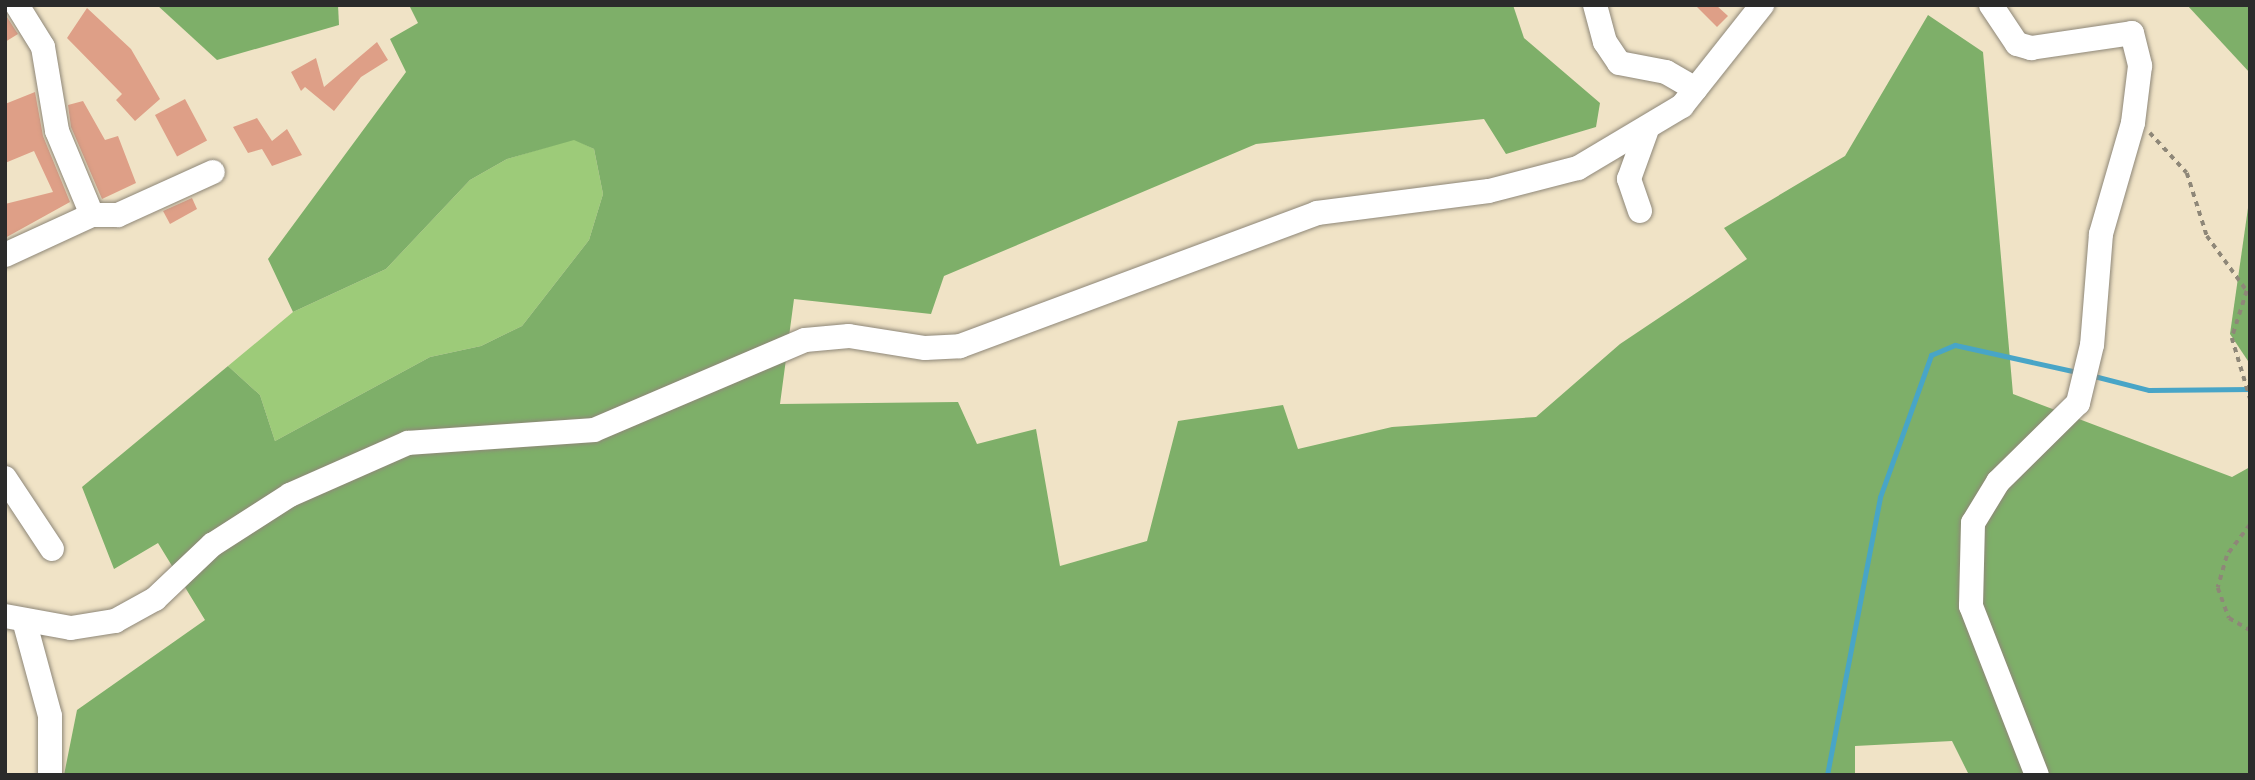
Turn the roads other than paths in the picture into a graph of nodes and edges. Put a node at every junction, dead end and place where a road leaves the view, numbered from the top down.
1 (17, 5) edge
2 (1595, 5) edge
3 (1762, 5) edge
4 (1991, 5) edge
5 (1695, 89) junction
6 (1646, 132) junction
7 (213, 172) dead end
8 (1640, 211) dead end
9 (92, 215) junction
10 (5, 256) edge
11 (5, 478) edge
12 (52, 549) dead end
13 (14, 618) edge
14 (50, 775) edge
15 (2037, 775) edge

1 - 9 street
2 - 5 street
3 - 5 street
4 - 15 street
5 - 6 street
6 - 8 street
6 - 13 street
7 - 9 street
9 - 10 street
11 - 12 street
13 - 14 street

